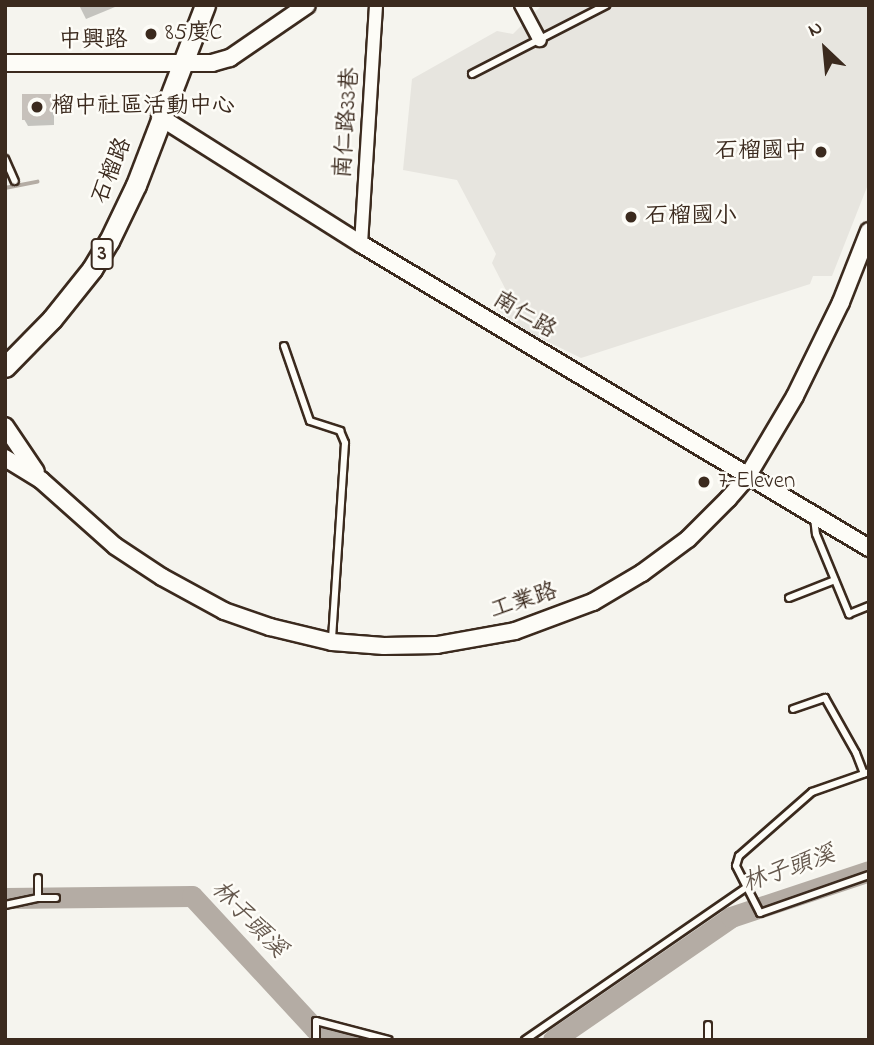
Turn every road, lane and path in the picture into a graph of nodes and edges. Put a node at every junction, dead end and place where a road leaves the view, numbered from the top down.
1 (205, 5) edge
2 (307, 5) edge
3 (376, 5) edge
4 (521, 5) edge
5 (606, 5) edge
6 (540, 40) junction
7 (5, 63) edge
8 (180, 65) junction
9 (472, 74) dead end
10 (160, 117) junction
11 (5, 159) edge
12 (15, 181) dead end
13 (869, 231) edge
14 (361, 244) junction
15 (284, 345) dead end
16 (5, 366) edge
17 (5, 426) edge
18 (5, 458) edge
19 (747, 477) junction
20 (41, 480) junction
21 (813, 514) junction
22 (869, 548) edge
23 (835, 580) junction
24 (789, 598) dead end
25 (869, 606) edge
26 (332, 642) junction
27 (793, 709) dead end
28 (866, 773) edge
29 (869, 875) edge
30 (37, 878) dead end
31 (748, 886) junction
32 (38, 898) junction
33 (55, 898) dead end
34 (5, 905) edge
35 (708, 1025) dead end
36 (316, 1040) edge
37 (389, 1040) edge
38 (525, 1040) edge
39 (708, 1040) edge

1 - 8 main road, 石榴路 / 3
2 - 8 street, 中興路
3 - 14 street, 南仁路33巷
4 - 6 street
5 - 6 lane
6 - 9 lane
7 - 8 street, 中興路
8 - 10 main road, 石榴路 / 3
10 - 14 street, 南仁路
10 - 16 main road, 石榴路 / 3
11 - 12 lane
13 - 19 street, 工業路
14 - 19 street, 南仁路
15 - 26 lane
17 - 20 street, 工業路
18 - 20 street, 工業路
19 - 21 street, 南仁路
19 - 26 street, 工業路
20 - 26 street, 工業路
21 - 22 street, 南仁路
21 - 23 lane
23 - 24 lane
23 - 25 lane
27 - 28 lane
28 - 31 lane
29 - 31 lane
30 - 32 lane
31 - 38 lane
32 - 33 lane
32 - 34 lane
35 - 39 lane
36 - 37 lane

